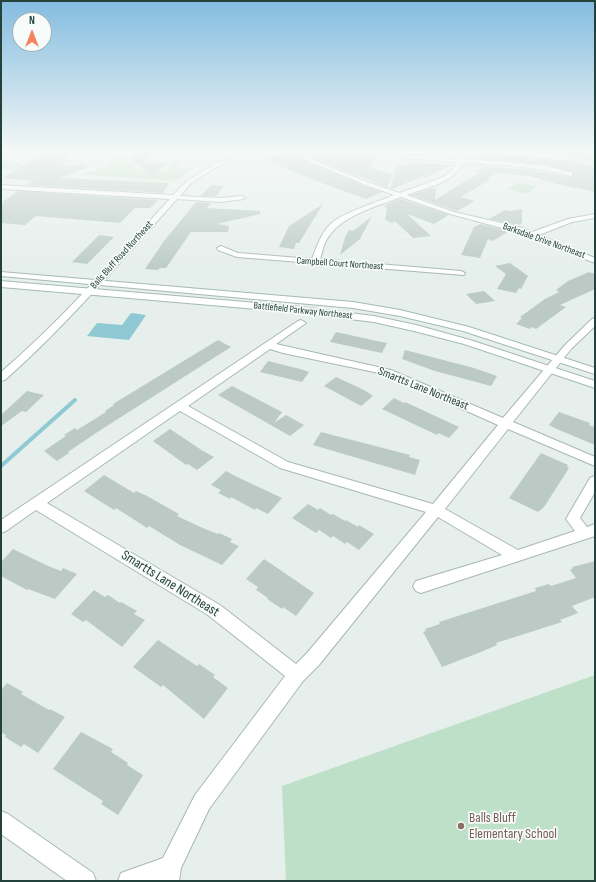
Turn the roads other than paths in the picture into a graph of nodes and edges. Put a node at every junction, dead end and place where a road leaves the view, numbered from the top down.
1 (101, 193) edge
2 (178, 193) edge
3 (396, 193) edge
4 (406, 193) edge
5 (401, 195) junction
6 (174, 197) junction
7 (242, 198) dead end
8 (595, 216) edge
9 (532, 235) junction
10 (221, 248) dead end
11 (595, 261) edge
12 (315, 262) junction
13 (461, 273) dead end
14 (1, 274) edge
15 (98, 282) junction
16 (1, 284) edge
17 (89, 292) junction
18 (595, 321) edge
19 (301, 322) dead end
20 (269, 344) junction
21 (554, 363) junction
22 (595, 371) edge
23 (1, 378) edge
24 (595, 385) edge
25 (180, 406) junction
26 (504, 423) junction
27 (595, 462) edge
28 (595, 481) edge
29 (36, 503) junction
30 (436, 510) junction
31 (1, 527) edge
32 (590, 532) edge
33 (517, 556) junction
34 (420, 586) dead end
35 (297, 675) junction
36 (1, 821) edge
37 (169, 873) edge
38 (85, 881) edge
39 (129, 881) edge

1 - 6 street
2 - 6 street, Balls Bluff Road Northeast
3 - 5 street, Barksdale Drive Northeast
4 - 5 street
5 - 9 street, Barksdale Drive Northeast
5 - 12 street
6 - 7 street
6 - 15 street, Balls Bluff Road Northeast
8 - 9 street
9 - 11 street, Barksdale Drive Northeast
10 - 12 street, Campbell Court Northeast
12 - 13 street, Campbell Court Northeast
14 - 15 street, Battlefield Parkway Northeast
15 - 17 street, Balls Bluff Road Northeast
15 - 21 street, Battlefield Parkway Northeast
16 - 17 street, Battlefield Parkway Northeast
17 - 21 street, Battlefield Parkway Northeast
17 - 23 street, Balls Bluff Road Northeast
18 - 21 street
19 - 20 street
20 - 25 street
20 - 26 street, Smartts Lane Northeast
21 - 22 street, Battlefield Parkway Northeast
21 - 24 street, Battlefield Parkway Northeast
21 - 26 street
25 - 29 street
25 - 30 street
26 - 27 street, Smartts Lane Northeast
26 - 30 street
28 - 32 street
29 - 31 street
29 - 35 street, Smartts Lane Northeast
30 - 33 street
30 - 35 street
32 - 33 street
33 - 34 street
35 - 37 street
36 - 38 street
37 - 39 street

